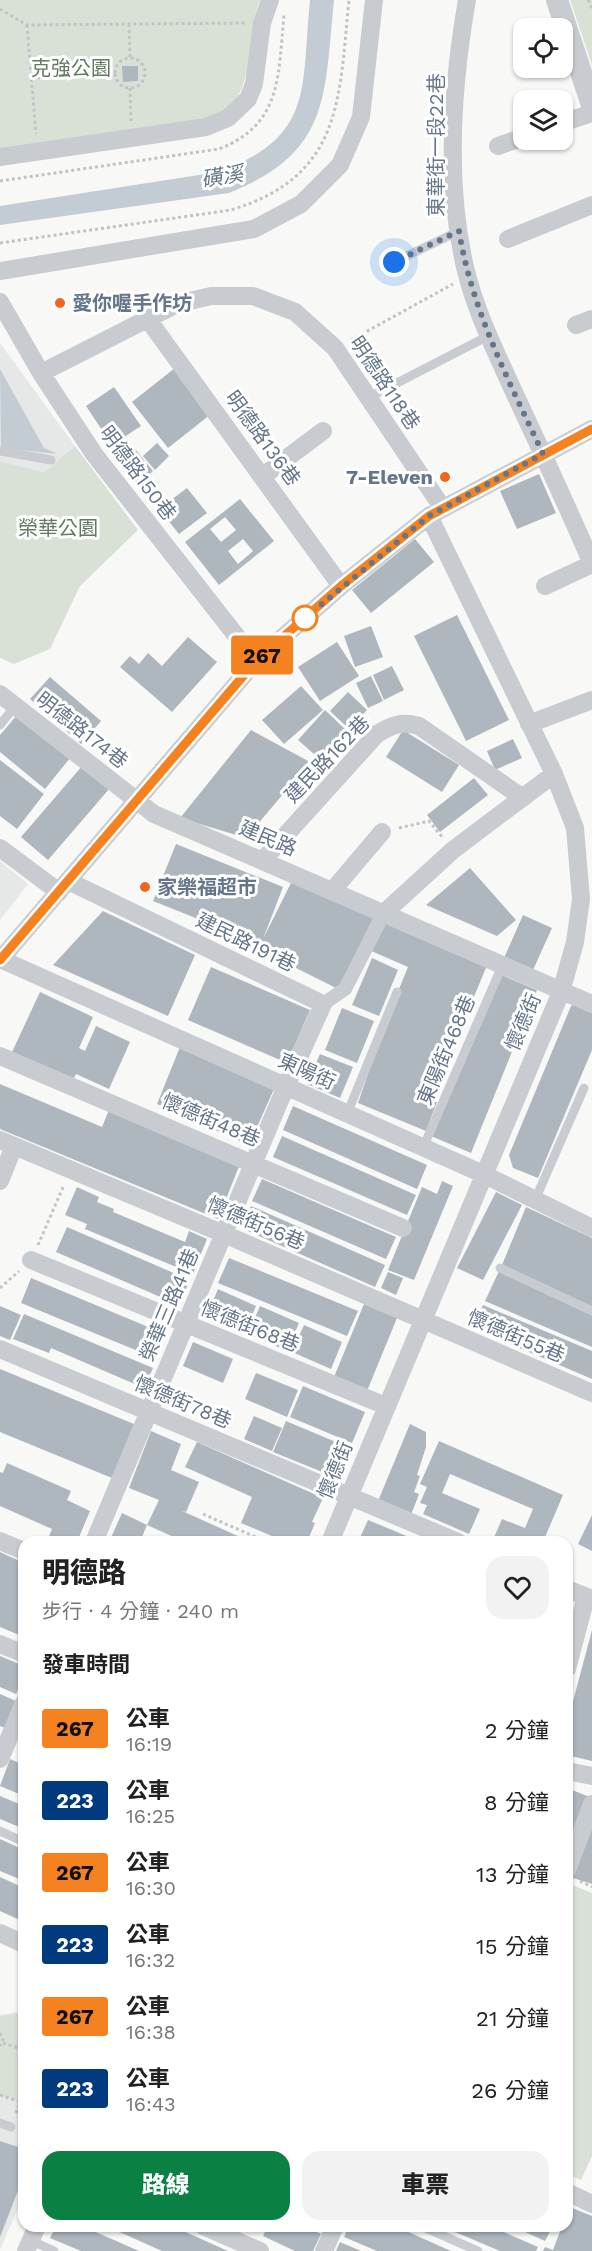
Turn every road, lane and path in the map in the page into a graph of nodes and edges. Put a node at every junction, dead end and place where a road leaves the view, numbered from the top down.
1 (270, 0) edge
2 (349, 0) edge
3 (374, 0) edge
4 (467, 0) edge
5 (557, 0) edge
6 (588, 0) edge
7 (0, 9) edge
8 (592, 9) edge
9 (251, 23) dead end
10 (129, 24) junction
11 (27, 25) junction
12 (130, 58) junction
13 (115, 74) junction
14 (31, 78) junction
15 (130, 88) junction
16 (592, 105) edge
17 (592, 113) edge
18 (573, 119) edge
19 (131, 124) dead end
20 (36, 138) dead end
21 (513, 141) edge
22 (498, 146) dead end
23 (0, 157) edge
24 (592, 205) edge
25 (459, 231) junction
26 (508, 239) dead end
27 (0, 243) edge
28 (394, 262) dead end
29 (0, 271) edge
30 (468, 276) junction
31 (0, 302) edge
32 (147, 318) junction
33 (488, 336) junction
34 (335, 348) junction
35 (41, 373) junction
36 (368, 398) junction
37 (592, 429) edge
38 (323, 431) dead end
39 (0, 451) edge
40 (543, 454) junction
41 (51, 460) dead end
42 (263, 476) junction
43 (435, 511) junction
44 (591, 558) edge
45 (341, 586) junction
46 (545, 586) dead end
47 (256, 661) junction
48 (0, 694) edge
49 (592, 700) edge
50 (15, 706) junction
51 (529, 724) junction
52 (0, 725) edge
53 (554, 774) junction
54 (523, 798) junction
55 (136, 801) junction
56 (382, 832) joint
57 (0, 848) edge
58 (453, 850) junction
59 (263, 860) junction
60 (64, 886) junction
61 (333, 890) junction
62 (586, 897) edge
63 (384, 913) junction
64 (0, 959) edge
65 (502, 966) junction
66 (397, 992) dead end
67 (561, 992) junction
68 (592, 1004) edge
69 (323, 1005) junction
70 (0, 1056) edge
71 (286, 1086) junction
72 (584, 1088) dead end
73 (347, 1114) junction
74 (7, 1143) edge
75 (423, 1148) junction
76 (254, 1162) junction
77 (70, 1170) junction
78 (483, 1174) junction
79 (0, 1181) edge
80 (535, 1200) junction
81 (403, 1228) dead end
82 (592, 1228) edge
83 (224, 1234) junction
84 (32, 1260) junction
85 (500, 1268) dead end
86 (0, 1288) edge
87 (592, 1311) edge
88 (422, 1320) junction
89 (186, 1324) junction
90 (0, 1349) edge
91 (592, 1393) edge
92 (386, 1406) junction
93 (148, 1411) junction
94 (349, 1496) junction
95 (203, 1514) dead end
96 (96, 1536) edge
97 (253, 1536) edge
98 (332, 1536) edge
99 (444, 1536) edge
100 (0, 1540) edge
101 (18, 1548) edge
102 (573, 1591) edge
103 (589, 1598) edge
104 (0, 1644) edge
105 (573, 1649) edge
106 (18, 1652) edge
107 (18, 1720) edge
108 (10, 1742) edge
109 (0, 1759) edge
110 (573, 1772) edge
111 (592, 1776) edge
112 (592, 1804) edge
113 (0, 1831) edge
114 (18, 1839) edge
115 (573, 1854) edge
116 (0, 1933) edge
117 (18, 1941) edge
118 (0, 2033) edge
119 (1, 2044) edge
120 (18, 2048) edge
121 (0, 2095) edge
122 (18, 2101) edge
123 (18, 2108) edge
124 (0, 2123) edge
125 (11, 2127) joint
126 (573, 2195) edge
127 (592, 2204) edge
128 (217, 2232) edge
129 (332, 2232) edge
130 (435, 2232) edge
131 (31, 2239) edge
132 (54, 2251) edge
133 (260, 2251) edge
134 (324, 2251) edge
135 (478, 2251) edge

1 - 23 street
2 - 27 path
3 - 29 street
4 - 25 street, 東華街一段22巷
5 - 16 street
6 - 8 path
7 - 11 path
9 - 10 path
10 - 11 path
10 - 12 path
11 - 14 path
12 - 13 path
12 - 15 path
13 - 14 path
13 - 15 path
14 - 20 path
15 - 19 path
17 - 18 street
21 - 22 street
24 - 26 street
25 - 28 lane
25 - 30 street, 東華街一段22巷
30 - 33 street, 東華街一段22巷
30 - 34 path
31 - 35 street, 明德路150巷
32 - 34 street, 明德路118巷
32 - 35 street, 明德路118巷
32 - 42 street, 明德路136巷
33 - 36 lane
33 - 40 street, 東華街一段22巷
34 - 36 street, 明德路118巷
35 - 47 street, 明德路150巷
36 - 43 street, 明德路118巷
37 - 40 street
38 - 42 street
39 - 41 lane
40 - 43 street
40 - 44 street, 東華街一段22巷
42 - 45 street, 明德路136巷
43 - 45 street
43 - 51 street, 懷德街
44 - 46 street
45 - 47 street
47 - 55 street
48 - 50 street, 明德路174巷
49 - 51 street
50 - 52 lane
50 - 55 street, 明德路174巷
51 - 53 street, 懷德街
53 - 54 street
53 - 62 street, 懷德街
54 - 58 street
54 - 59 street, 建民路162巷
55 - 59 street, 建民路
55 - 60 street
56 - 58 path
56 - 61 street
57 - 60 street, 建民路191巷
58 - 63 street
59 - 61 street, 建民路
60 - 64 street
60 - 69 street, 建民路191巷
61 - 63 street, 建民路
62 - 67 street, 懷德街
63 - 65 street, 建民路
63 - 69 street
64 - 71 street, 東陽街
65 - 67 street, 建民路
65 - 75 lane, 東陽街468巷
66 - 73 lane
67 - 68 street, 建民路
67 - 78 street, 懷德街
69 - 71 street
70 - 76 street, 懷德街48巷
71 - 73 street, 東陽街
71 - 76 street, 榮華三路41巷
72 - 80 lane
73 - 75 street, 東陽街
74 - 77 street, 懷德街56巷
74 - 79 street
75 - 78 street, 東陽街
76 - 81 street, 懷德街48巷
76 - 83 street, 榮華三路41巷
77 - 83 street, 懷德街56巷
77 - 84 path
78 - 80 street, 東陽街
78 - 88 street, 懷德街
80 - 82 street, 東陽街
83 - 88 street, 懷德街56巷
83 - 89 street, 榮華三路41巷
84 - 86 path
84 - 89 street, 懷德街68巷
85 - 87 lane
88 - 91 street, 懷德街55巷
88 - 92 street, 懷德街
89 - 92 street, 懷德街68巷
89 - 93 street, 榮華三路41巷
90 - 93 street, 懷德街78巷
92 - 94 street, 懷德街
93 - 94 street, 懷德街78巷
93 - 96 street, 榮華三路41巷
94 - 98 street, 懷德街
94 - 99 street, 懷德街78巷
95 - 97 path
100 - 101 street
102 - 103 street
103 - 105 street
104 - 106 street
107 - 108 street
108 - 109 street
110 - 111 street
112 - 115 street
113 - 114 lane
116 - 117 street
118 - 119 path
119 - 120 path
121 - 122 path
123 - 125 path
124 - 125 lane
126 - 127 street
128 - 133 street
129 - 134 street
130 - 135 lane
131 - 132 lane

